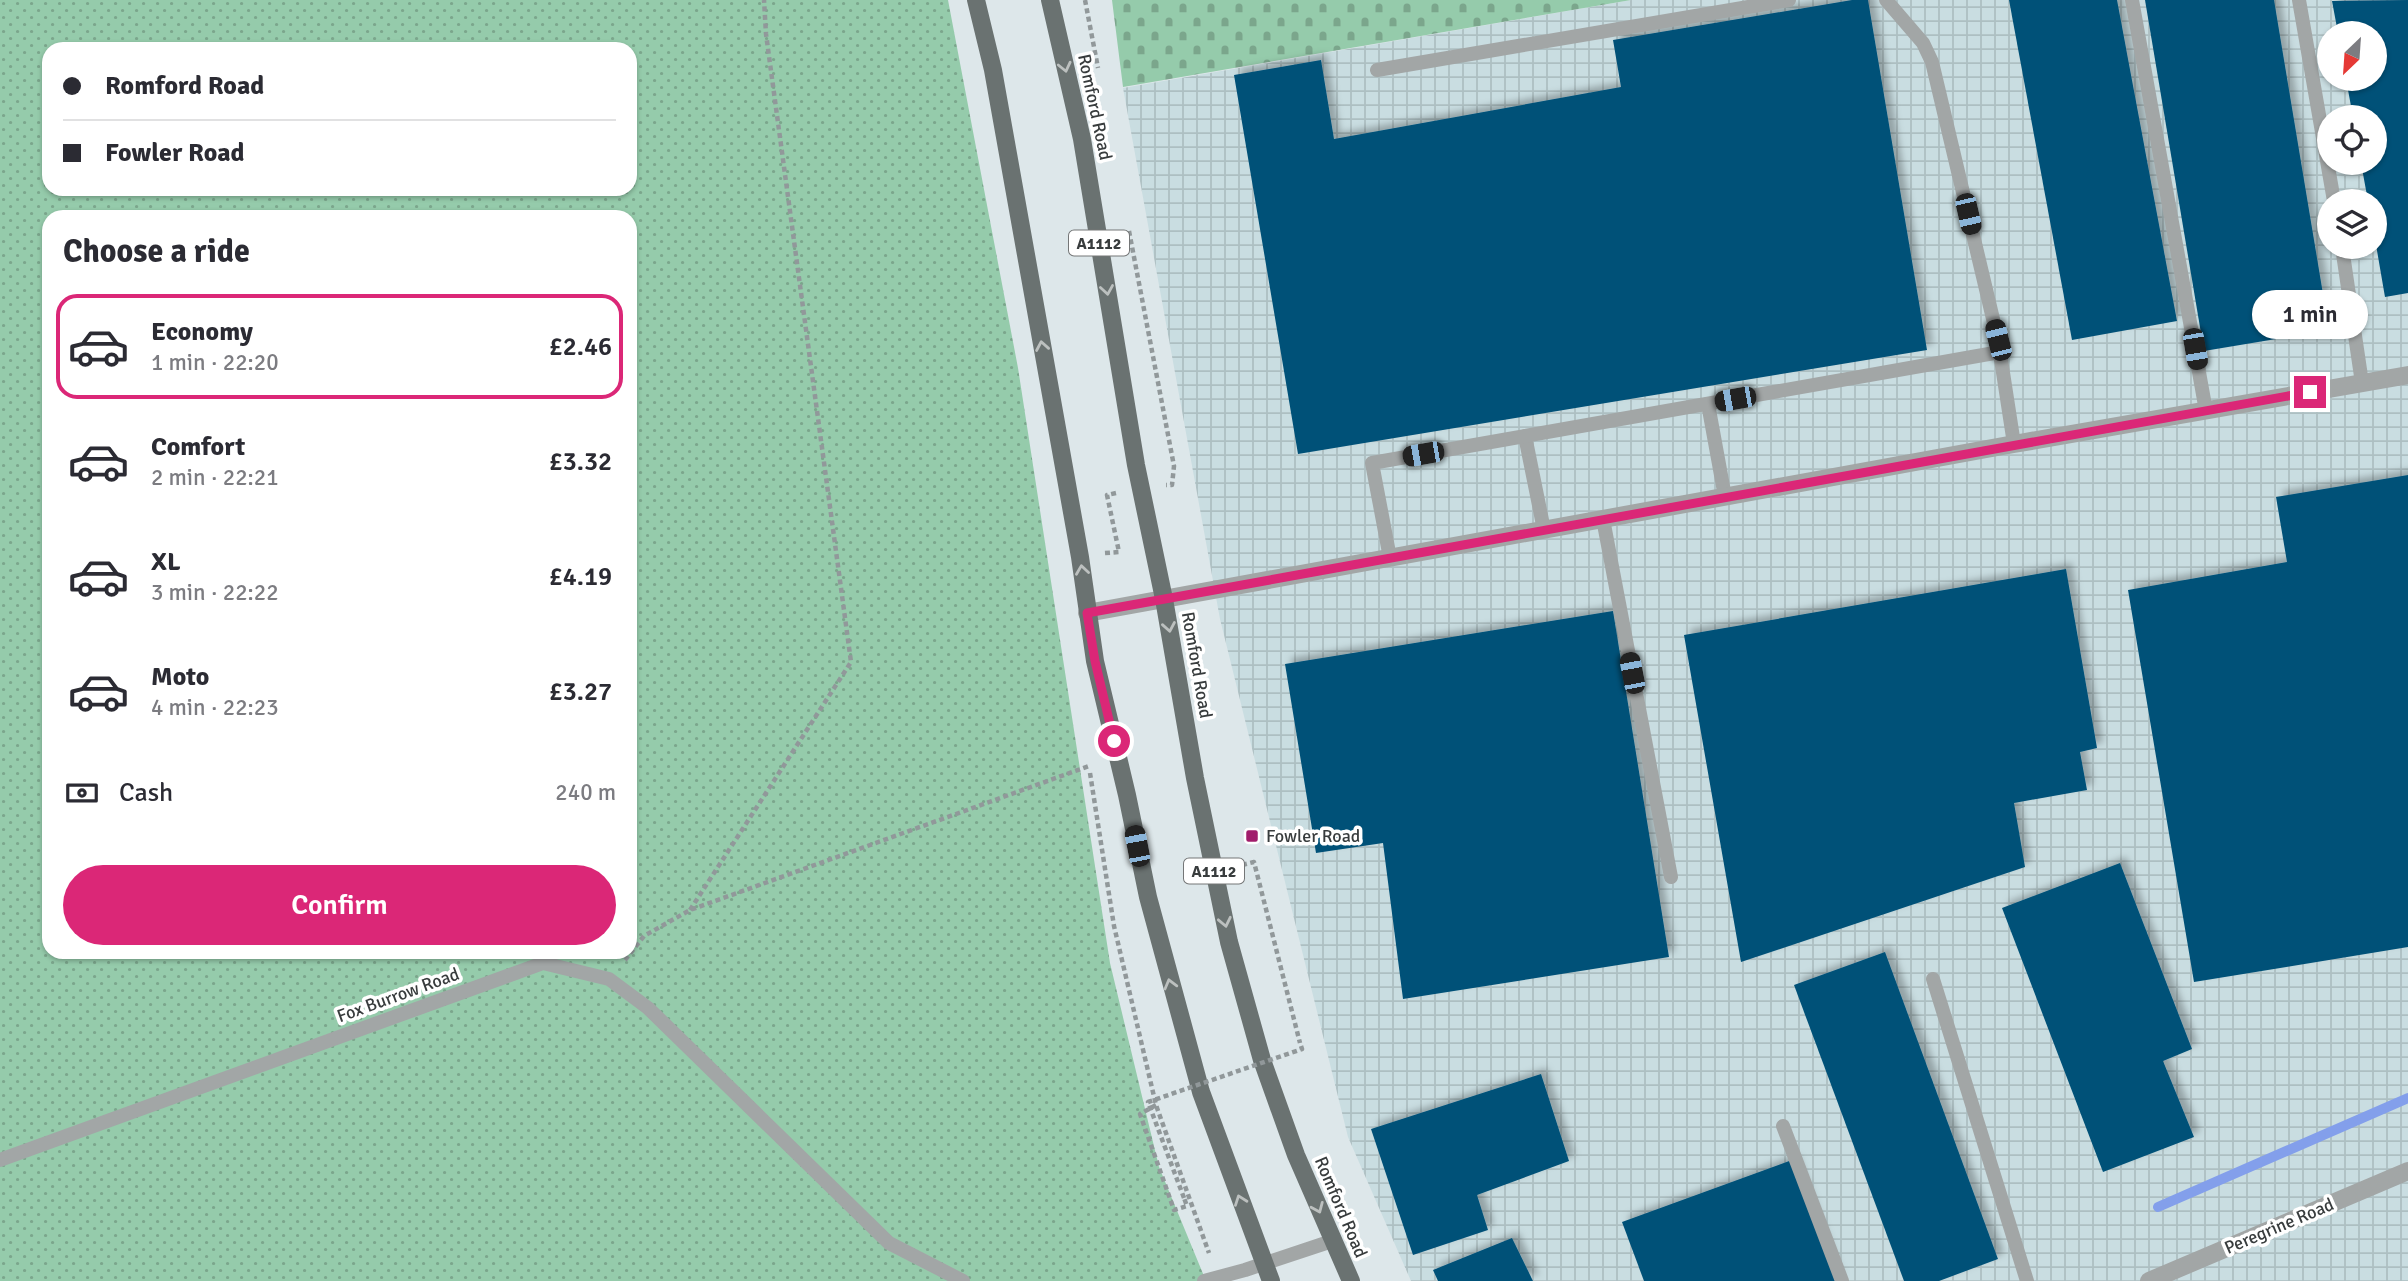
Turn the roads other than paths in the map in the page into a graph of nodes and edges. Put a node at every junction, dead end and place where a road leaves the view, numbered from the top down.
1 (976, 0) edge
2 (1050, 0) edge
3 (1789, 0) edge
4 (1886, 0) edge
5 (2132, 0) edge
6 (2299, 0) edge
7 (1377, 70) dead end
8 (2332, 189) edge
9 (2344, 259) edge
10 (2000, 352) junction
11 (2408, 375) edge
12 (2362, 383) junction
13 (1708, 404) junction
14 (2206, 411) junction
15 (1525, 436) junction
16 (2014, 444) junction
17 (1725, 497) junction
18 (1603, 519) junction
19 (1544, 530) junction
20 (1390, 558) junction
21 (1164, 599) junction
22 (1087, 613) junction
23 (1671, 877) dead end
24 (1933, 979) dead end
25 (1783, 1126) dead end
26 (0, 1160) edge
27 (2408, 1171) edge
28 (1332, 1241) junction
29 (1264, 1264) junction
30 (1211, 1279) edge
31 (963, 1281) edge
32 (1271, 1281) edge
33 (1351, 1281) edge
34 (1842, 1281) edge
35 (2027, 1281) edge
36 (2150, 1281) edge

22 -> 1 main road
2 -> 21 main road, Romford Road / A1112
3 - 7 lane
4 - 10 lane
5 - 14 lane
6 - 8 lane
9 - 12 lane
10 - 13 lane
10 - 16 lane
11 - 12 street
12 - 14 street
13 - 15 lane
13 - 17 lane
14 - 16 street
15 - 19 lane
15 - 20 lane
16 - 17 street
17 - 18 street
18 - 19 street
18 - 23 lane
19 - 20 street
20 - 21 street
21 - 22 street
21 -> 28 main road, Romford Road / A1112
29 -> 22 main road
24 - 35 lane
25 - 34 lane
26 - 31 lane, Fox Burrow Road
27 - 36 street, Peregrine Road
28 - 29 lane
28 - 33 main road, Romford Road / A1112
29 - 30 lane
29 - 32 main road

